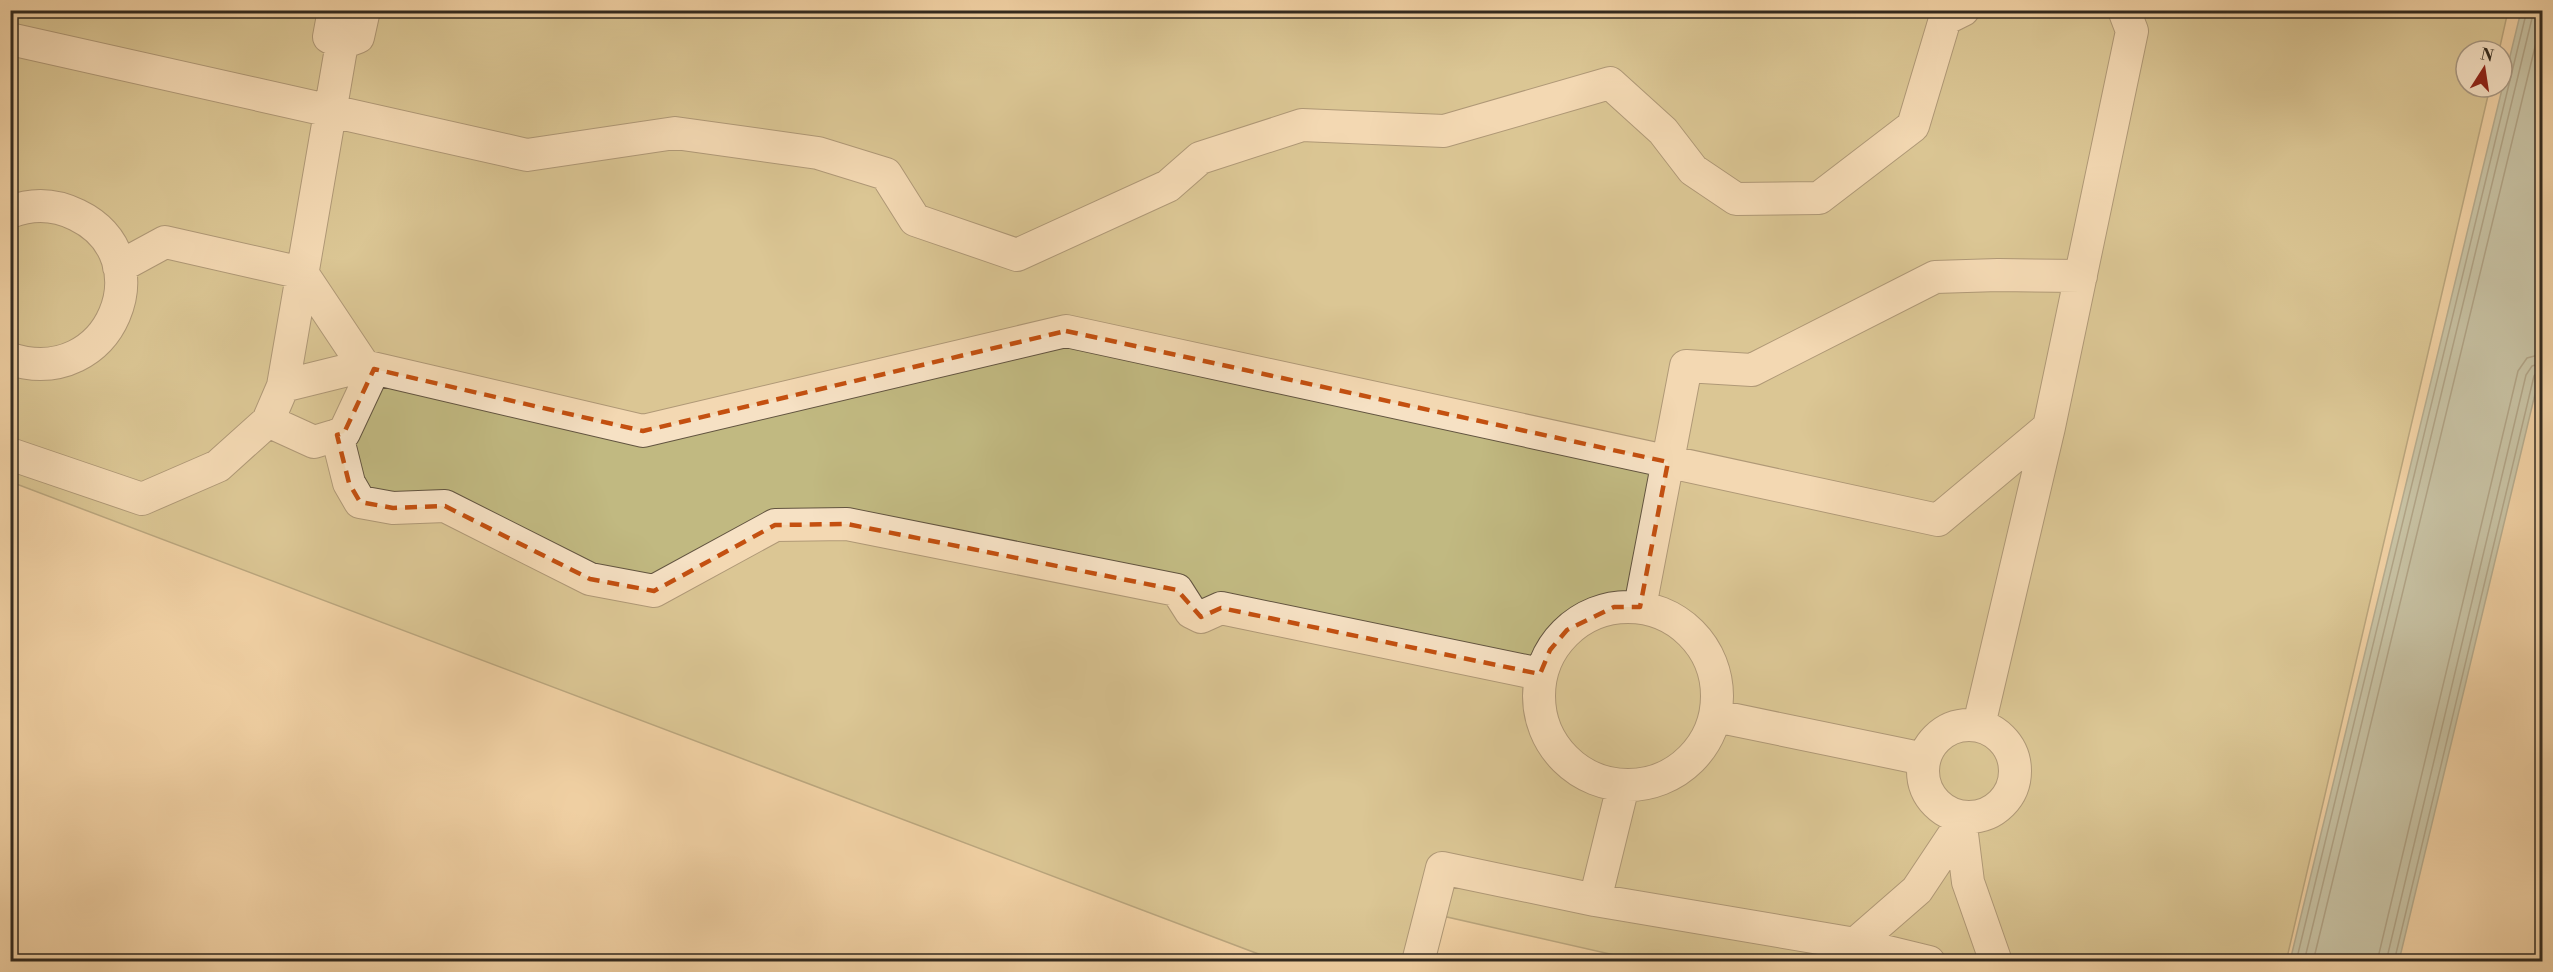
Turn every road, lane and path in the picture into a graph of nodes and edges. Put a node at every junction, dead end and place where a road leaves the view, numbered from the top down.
1 (334, 10) edge
2 (364, 10) edge
3 (1963, 10) edge
4 (2124, 10) edge
5 (10, 39) edge
6 (342, 43) junction
7 (330, 111) junction
8 (15, 204) edge
9 (119, 267) junction
10 (302, 273) junction
11 (2080, 276) junction
12 (10, 359) edge
13 (369, 368) junction
14 (283, 386) junction
15 (268, 421) junction
16 (2049, 426) junction
17 (337, 435) junction
18 (10, 454) edge
19 (1668, 462) junction
20 (1640, 607) junction
21 (1540, 674) junction
22 (1716, 716) junction
23 (1979, 725) junction
24 (1924, 759) junction
25 (1623, 786) junction
26 (1962, 821) junction
27 (1595, 900) junction
28 (1855, 944) junction
29 (1418, 962) edge
30 (1929, 962) edge
31 (1996, 962) edge

1 - 6 street
2 - 6 street
3 - 7 street
4 - 11 street
5 - 7 street
6 - 7 street
7 - 10 street
8 - 9 street
9 - 10 street
9 - 12 street
10 - 13 street
10 - 14 street
11 - 16 street
11 - 19 street
13 - 14 street
13 - 17 street
13 - 19 street
14 - 15 street
15 - 17 street
15 - 18 street
16 - 19 street
16 - 23 street
17 - 21 street
19 - 20 street
20 - 21 street
20 - 22 street
21 - 25 street
22 - 24 street
22 - 25 street
23 - 24 street
23 - 26 street
24 - 26 street
25 - 27 street
26 - 28 street
26 - 31 street
27 - 28 street
27 - 29 street
28 - 30 street

